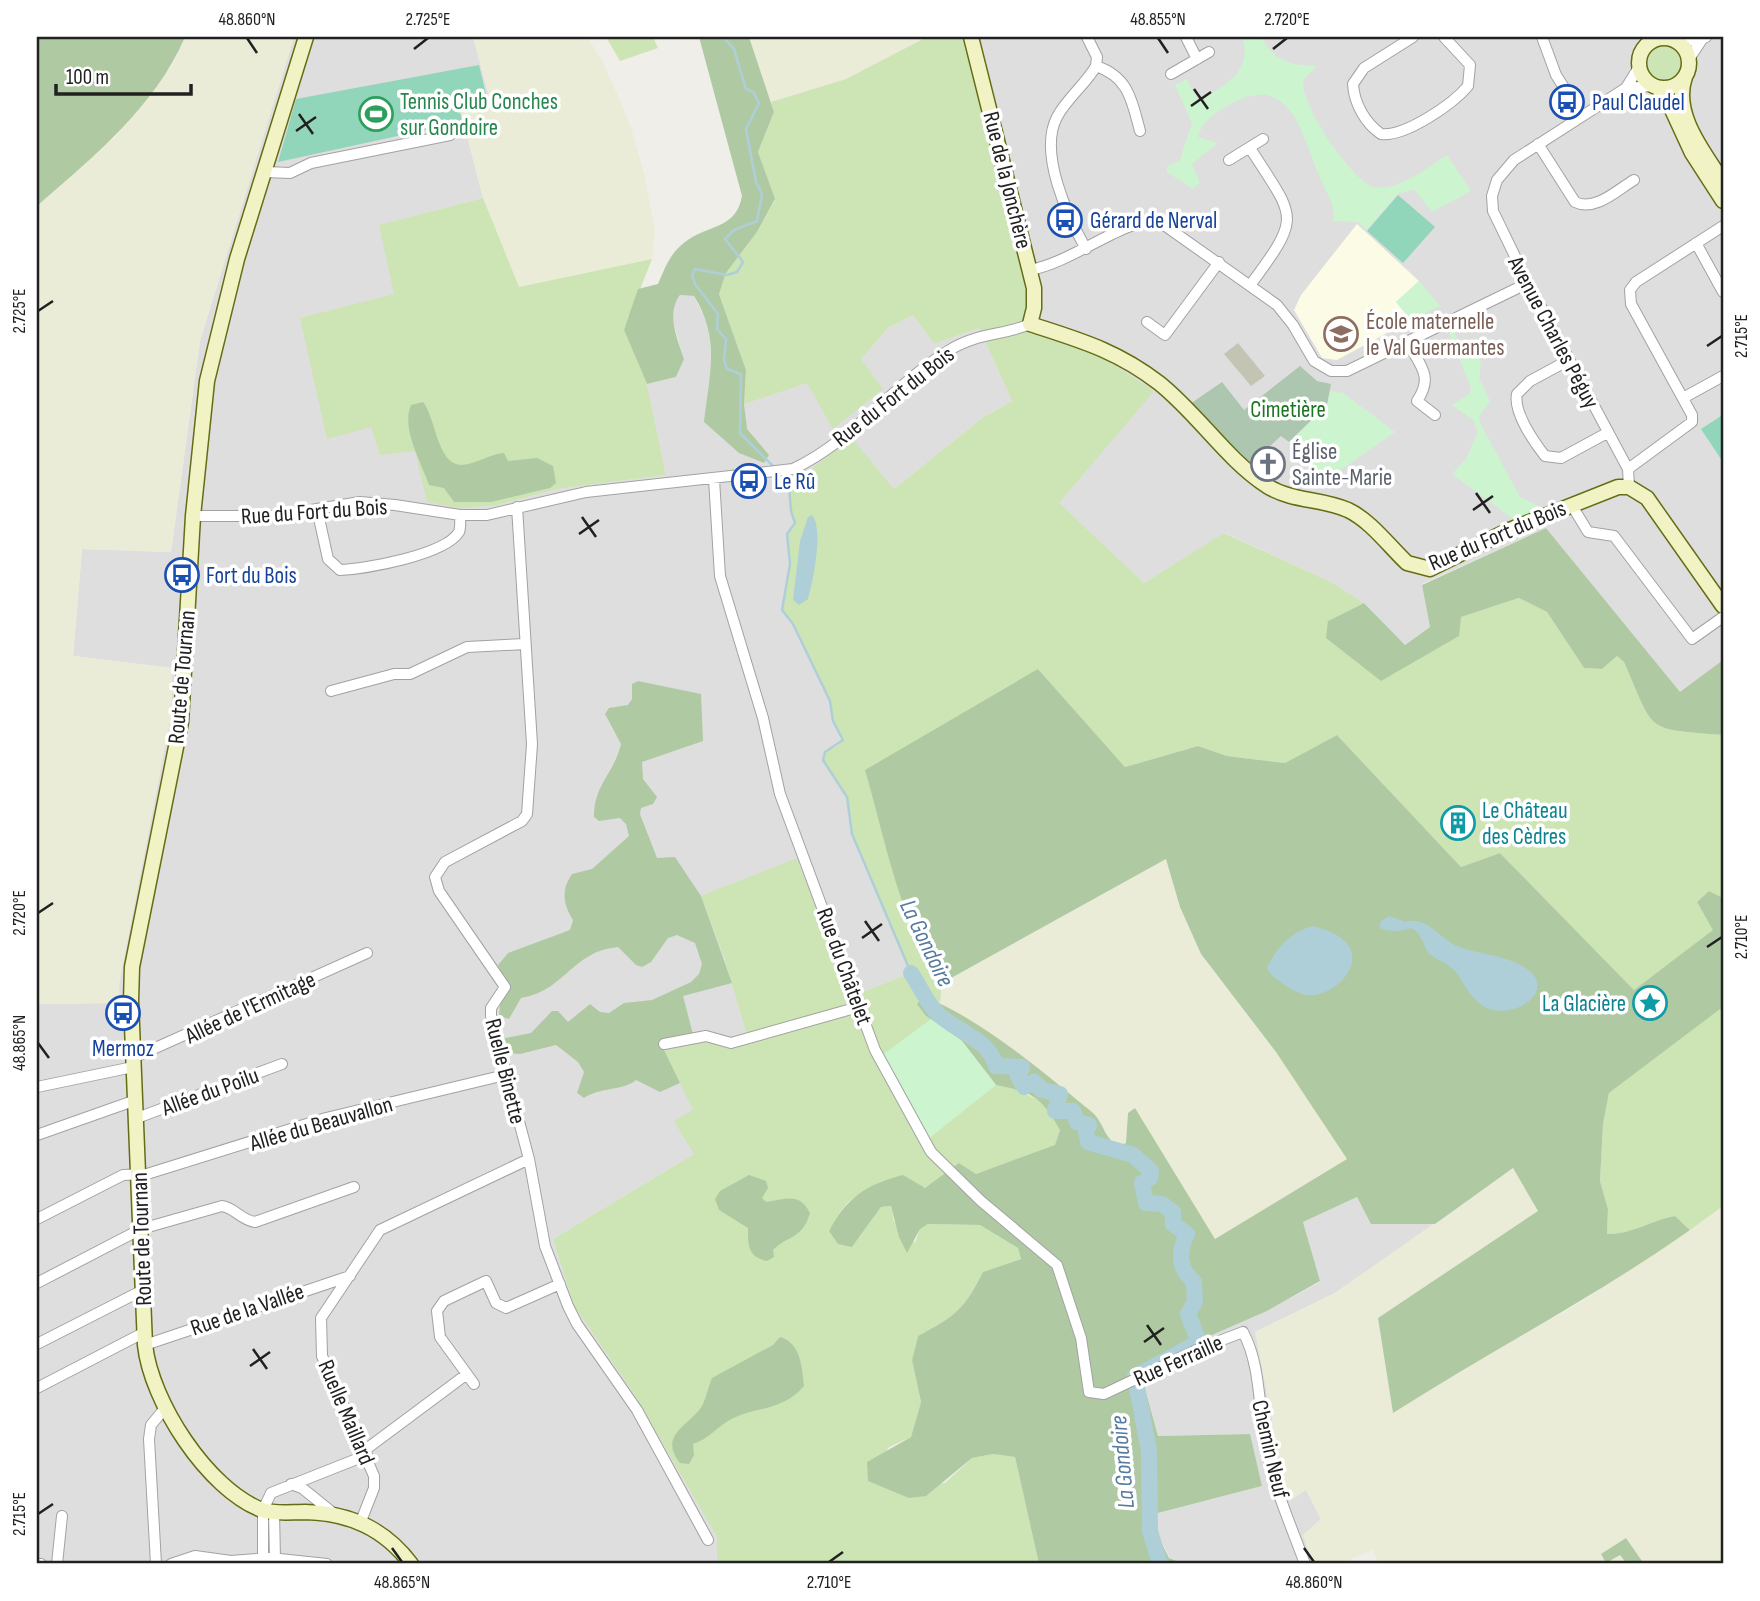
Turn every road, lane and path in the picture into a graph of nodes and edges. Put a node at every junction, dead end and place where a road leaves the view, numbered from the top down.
1 (306, 37) edge
2 (971, 37) edge
3 (1087, 37) edge
4 (1186, 37) edge
5 (1413, 37) edge
6 (1444, 37) edge
7 (1542, 37) edge
8 (1633, 37) edge
9 (1705, 37) edge
10 (1653, 38) edge
11 (1679, 43) junction
12 (1209, 52) dead end
13 (1197, 59) junction
14 (1689, 59) junction
15 (1639, 61) junction
16 (1096, 66) junction
17 (1171, 74) dead end
18 (1685, 77) junction
19 (1655, 87) junction
20 (1626, 88) junction
21 (1582, 116) junction
22 (1140, 131) dead end
23 (450, 135) dead end
24 (1263, 139) dead end
25 (1538, 145) junction
26 (1250, 148) junction
27 (1229, 160) dead end
28 (266, 172) junction
29 (1634, 180) dead end
30 (1723, 183) edge
31 (1723, 201) edge
32 (1723, 226) edge
33 (1696, 243) junction
34 (1086, 250) junction
35 (1219, 262) junction
36 (1030, 270) junction
37 (1528, 283) junction
38 (1251, 285) junction
39 (1723, 292) edge
40 (1147, 322) dead end
41 (1030, 324) junction
42 (1408, 341) junction
43 (1569, 360) junction
44 (1723, 376) edge
45 (1683, 398) junction
46 (1436, 415) dead end
47 (1607, 433) junction
48 (1628, 469) junction
49 (714, 479) junction
50 (1629, 487) junction
51 (1571, 504) junction
52 (517, 507) junction
53 (317, 509) junction
54 (460, 515) junction
55 (193, 516) junction
56 (1723, 606) edge
57 (1723, 617) edge
58 (524, 644) junction
59 (331, 691) dead end
60 (367, 953) dead end
61 (862, 1006) junction
62 (664, 1044) dead end
63 (133, 1062) junction
64 (282, 1064) dead end
65 (505, 1075) junction
66 (37, 1087) edge
67 (136, 1100) junction
68 (137, 1118) junction
69 (37, 1135) edge
70 (528, 1159) junction
71 (139, 1174) junction
72 (354, 1187) dead end
73 (37, 1219) edge
74 (141, 1229) junction
75 (350, 1276) junction
76 (37, 1283) edge
77 (560, 1284) junction
78 (143, 1290) junction
79 (1243, 1332) joint
80 (145, 1338) junction
81 (37, 1344) edge
82 (467, 1374) junction
83 (474, 1384) dead end
84 (37, 1388) edge
85 (1104, 1394) joint
86 (166, 1408) junction
87 (366, 1452) junction
88 (290, 1484) junction
89 (268, 1511) junction
90 (333, 1513) junction
91 (62, 1516) dead end
92 (361, 1521) junction
93 (708, 1540) dead end
94 (270, 1560) edge
95 (57, 1564) edge
96 (156, 1564) edge
97 (171, 1564) edge
98 (327, 1564) edge
99 (411, 1564) edge
100 (1305, 1564) edge

1 - 28 main road, Route de Tournan
2 - 36 main road, Rue de la Jonchère
3 - 16 street
4 - 13 street
5 - 6 street
7 - 21 street
8 - 15 main road
9 - 11 street
9 - 14 street
10 - 11 main road
10 - 15 main road
11 - 14 main road
12 - 13 street
13 - 17 street
14 - 18 main road
15 - 19 main road
15 - 20 street, Avenue Charles Péguy
16 - 22 street
16 - 34 street
18 - 19 main road
18 - 30 main road
19 - 20 street, Avenue Charles Péguy
19 - 31 main road
20 - 21 street, Avenue Charles Péguy
21 - 25 street, Avenue Charles Péguy
23 - 28 street
24 - 26 street
25 - 29 street
25 - 37 street, Avenue Charles Péguy
26 - 27 street
26 - 38 street
28 - 55 main road, Route de Tournan
32 - 33 street
33 - 39 street
33 - 45 street
34 - 35 street
34 - 36 street
35 - 38 street
35 - 40 street
36 - 41 main road, Rue de la Jonchère
37 - 42 street
37 - 43 street, Avenue Charles Péguy
38 - 42 street
41 - 49 street, Rue du Fort du Bois
41 - 51 main road, Rue du Fort du Bois
42 - 46 street
43 - 47 street, Avenue Charles Péguy
43 - 47 street
44 - 45 street
45 - 48 street
47 - 48 street, Avenue Charles Péguy
48 - 50 street, Avenue Charles Péguy
49 - 52 street, Rue du Fort du Bois
49 - 61 street, Rue du Châtelet
50 - 51 main road, Rue du Fort du Bois
50 - 56 main road
51 - 57 street
52 - 54 street, Rue du Fort du Bois
52 - 58 street, Ruelle Binette
53 - 54 street, Rue du Fort du Bois
53 - 54 street
53 - 55 street, Rue du Fort du Bois
55 - 63 main road, Route de Tournan
58 - 59 street
58 - 65 street, Ruelle Binette
60 - 63 street, Allée de l'Ermitage
61 - 62 street
61 - 85 street, Rue du Châtelet
63 - 66 street, Allée de l'Ermitage
63 - 67 main road, Route de Tournan
64 - 68 street, Allée du Poilu
65 - 70 street, Ruelle Binette
65 - 71 street, Allée du Beauvallon
67 - 68 main road, Route de Tournan
67 - 69 street
68 - 71 main road, Route de Tournan
70 - 75 street, Ruelle Maillard
70 - 77 street, Ruelle Binette
71 - 73 street, Allée du Beauvallon
71 - 74 main road, Route de Tournan
72 - 74 street
74 - 76 street
74 - 78 main road, Route de Tournan
75 - 80 street, Rue de la Vallée
75 - 87 street, Ruelle Maillard
77 - 82 street
77 - 93 street, Ruelle Binette
78 - 80 main road, Route de Tournan
78 - 81 street
79 - 85 street, Rue Ferraille
79 - 100 street, Chemin Neuf
80 - 84 street, Rue de la Vallée
80 - 86 main road, Route de Tournan
82 - 83 street
82 - 87 street
86 - 89 main road, Route de Tournan
86 - 96 street
87 - 88 street
87 - 92 street, Ruelle Maillard
88 - 89 street
88 - 90 street
89 - 90 main road
89 - 94 street
90 - 92 main road
91 - 95 street
92 - 99 main road
94 - 97 street
94 - 98 street

